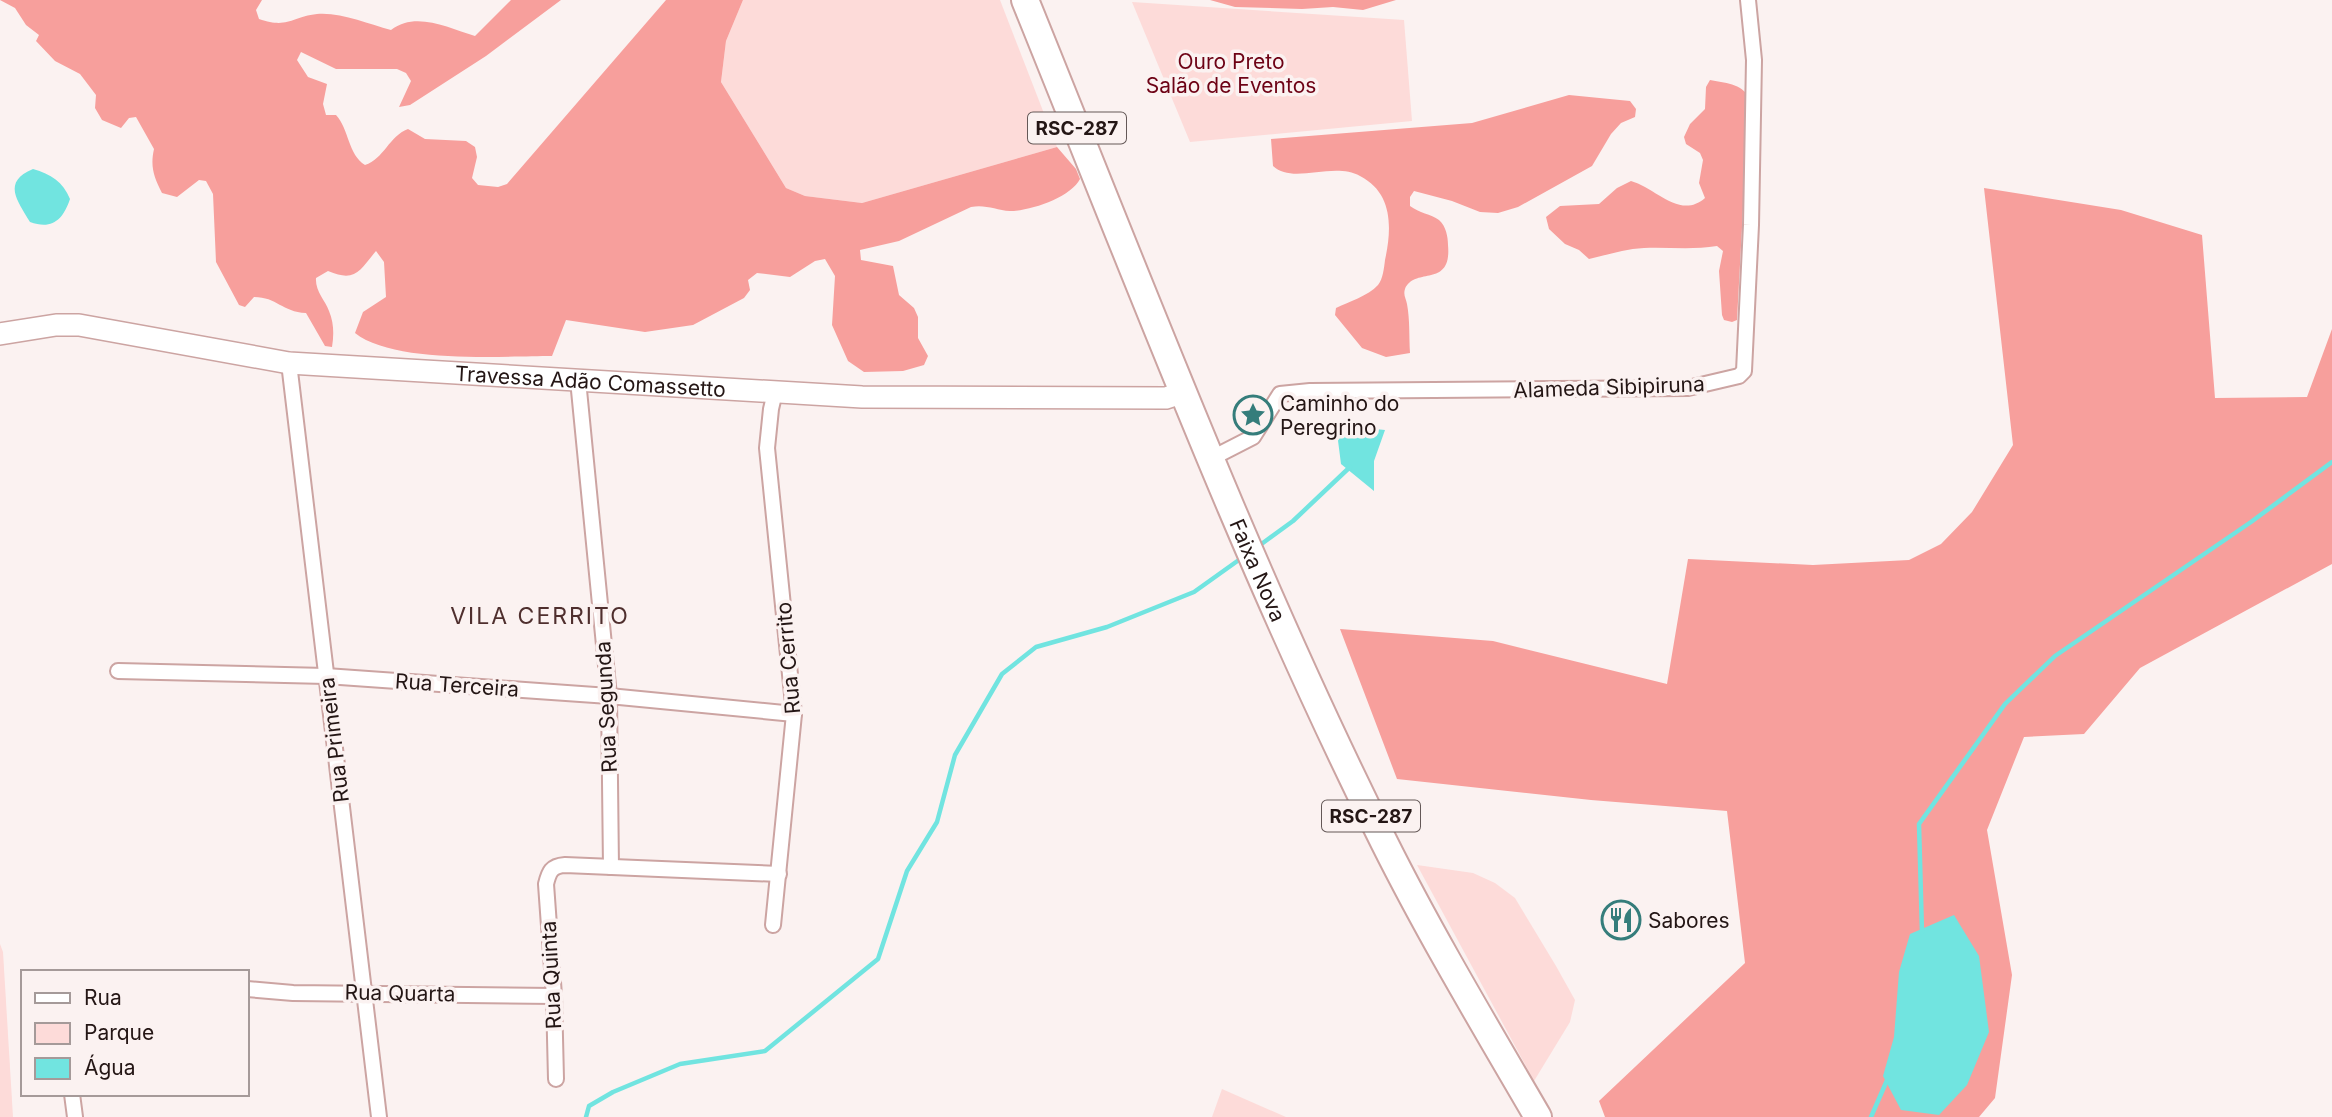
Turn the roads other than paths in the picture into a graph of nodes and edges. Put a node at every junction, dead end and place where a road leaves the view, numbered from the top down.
1 (1025, 0) edge
2 (1748, 0) edge
3 (0, 334) edge
4 (289, 363) junction
5 (578, 380) junction
6 (775, 392) junction
7 (1184, 392) junction
8 (1212, 458) junction
9 (118, 671) dead end
10 (326, 676) junction
11 (609, 696) junction
12 (794, 714) junction
13 (611, 867) junction
14 (779, 874) junction
15 (773, 925) dead end
16 (248, 989) edge
17 (364, 992) junction
18 (554, 996) junction
19 (556, 1079) dead end
20 (72, 1096) edge
21 (75, 1117) edge
22 (379, 1117) edge
23 (1538, 1117) edge

1 - 7 highway, Faixa Nova / RSC-287
2 - 8 street, Alameda Sibipiruna
3 - 4 street, Travessa Adão Comassetto
4 - 5 street, Travessa Adão Comassetto
4 - 10 street, Rua Primeira
5 - 6 street, Travessa Adão Comassetto
5 - 11 street, Rua Segunda
6 - 7 street, Travessa Adão Comassetto
6 - 12 street, Rua Cerrito
7 - 8 highway, Faixa Nova / RSC-287
8 - 23 highway, Faixa Nova / RSC-287
9 - 10 street, Rua Terceira
10 - 11 street, Rua Terceira
10 - 17 street, Rua Primeira
11 - 12 street, Rua Terceira
11 - 13 street, Rua Segunda
12 - 14 street, Rua Cerrito
13 - 14 street
13 - 18 street, Rua Quinta
14 - 15 street, Rua Cerrito
16 - 17 street, Rua Quarta
17 - 18 street, Rua Quarta
17 - 22 street, Rua Primeira
18 - 19 street, Rua Quinta
20 - 21 street

